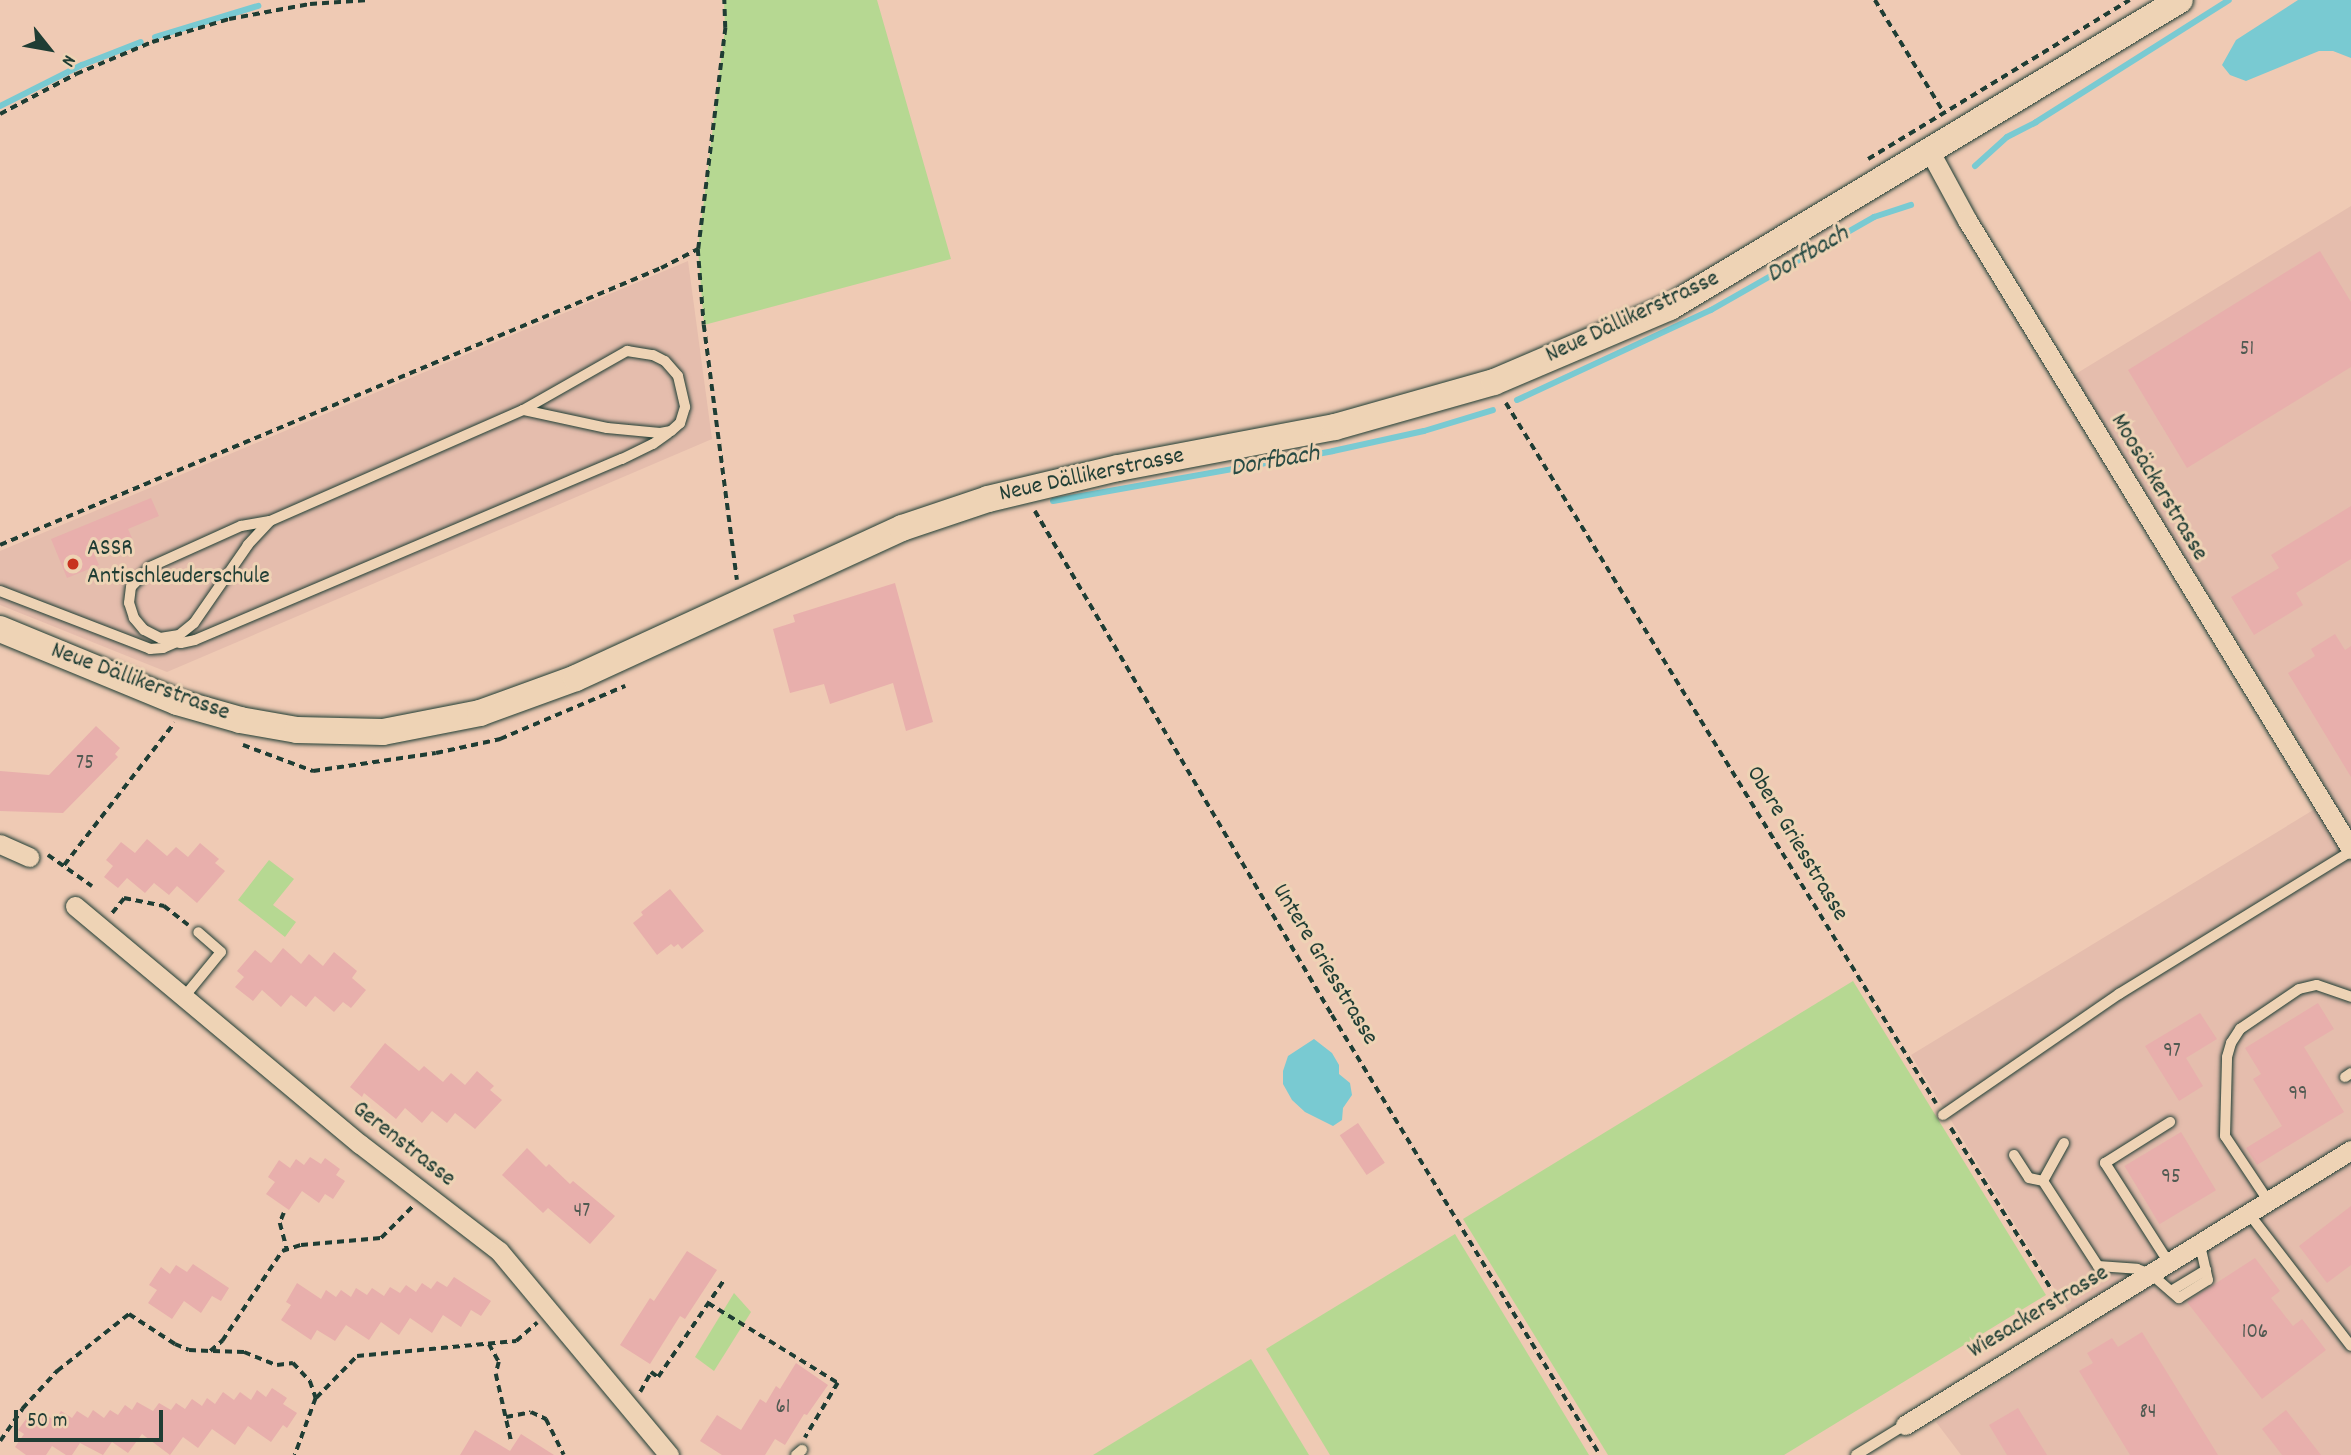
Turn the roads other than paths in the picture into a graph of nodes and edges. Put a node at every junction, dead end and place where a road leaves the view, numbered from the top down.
1 (2180, 0) edge
2 (1929, 150) junction
3 (523, 410) junction
4 (671, 431) junction
5 (270, 521) junction
6 (0, 592) edge
7 (0, 629) edge
8 (160, 638) junction
9 (174, 643) junction
10 (0, 844) edge
11 (2351, 850) edge
12 (29, 857) road end
13 (75, 906) dead end
14 (198, 933) road end
15 (184, 997) junction
16 (2351, 997) edge
17 (1943, 1115) road end
18 (2170, 1122) dead end
19 (2064, 1143) dead end
20 (2351, 1150) edge
21 (2014, 1155) dead end
22 (2043, 1181) junction
23 (2269, 1202) junction
24 (2250, 1215) junction
25 (2200, 1245) junction
26 (2169, 1264) junction
27 (2151, 1274) junction
28 (2351, 1346) edge
29 (1905, 1425) joint
30 (669, 1455) edge
31 (1856, 1455) edge

1 - 2 street, Neue Dällikerstrasse
2 - 7 street, Neue Dällikerstrasse
2 - 11 street, Moosäckerstrasse
3 - 4 lane
3 - 4 lane
3 - 5 lane
4 - 9 lane
5 - 8 lane
5 - 8 lane
6 - 9 lane
8 - 9 lane
10 - 12 street
11 - 17 lane
13 - 15 street, Gerenstrasse
14 - 15 lane
15 - 30 street, Gerenstrasse
16 - 23 lane
18 - 26 lane
19 - 22 lane
20 - 23 street, Wiesackerstrasse
21 - 22 lane
22 - 27 lane
23 - 24 street, Wiesackerstrasse
24 - 25 street, Wiesackerstrasse
24 - 28 lane
25 - 26 street, Wiesackerstrasse
25 - 27 lane
26 - 27 street, Wiesackerstrasse
27 - 29 street, Wiesackerstrasse
29 - 31 lane, Wiesackerstrasse

